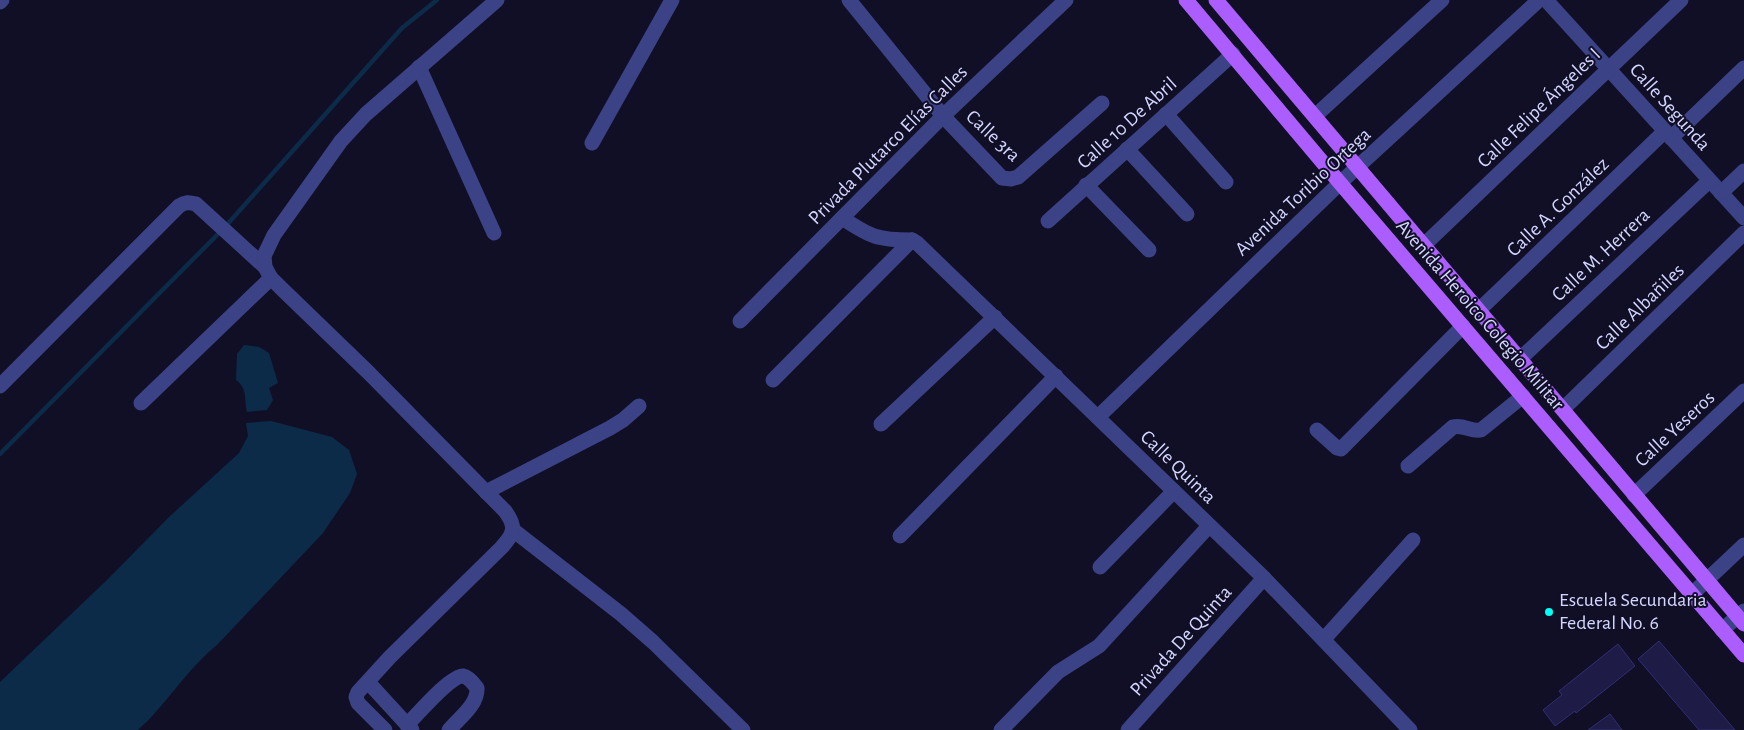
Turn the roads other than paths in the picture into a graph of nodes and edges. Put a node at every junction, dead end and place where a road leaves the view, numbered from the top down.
1 (496, 0) edge
2 (672, 0) edge
3 (849, 0) edge
4 (1066, 0) edge
5 (1186, 0) edge
6 (1216, 0) edge
7 (1442, 0) edge
8 (1540, 0) edge
9 (1546, 0) edge
10 (1681, 0) edge
11 (1233, 54) junction
12 (419, 67) junction
13 (1744, 68) edge
14 (1608, 70) junction
15 (1102, 103) dead end
16 (1166, 114) junction
17 (943, 116) junction
18 (1315, 116) junction
19 (1668, 135) junction
20 (592, 143) dead end
21 (1127, 149) junction
22 (1358, 167) junction
23 (1744, 171) edge
24 (1710, 181) junction
25 (1226, 182) dead end
26 (1340, 183) junction
27 (1086, 186) junction
28 (1721, 193) junction
29 (1186, 214) dead end
30 (842, 218) junction
31 (1744, 218) edge
32 (1048, 221) dead end
33 (494, 233) dead end
34 (1744, 233) edge
35 (912, 240) junction
36 (1424, 245) junction
37 (1149, 250) dead end
38 (268, 272) junction
39 (1478, 311) junction
40 (995, 317) junction
41 (740, 321) dead end
42 (1463, 326) junction
43 (1520, 359) junction
44 (1056, 376) junction
45 (773, 380) dead end
46 (0, 386) edge
47 (1744, 391) edge
48 (1524, 396) junction
49 (141, 403) dead end
50 (639, 406) dead end
51 (1563, 409) junction
52 (1098, 417) junction
53 (881, 424) dead end
54 (1317, 430) dead end
55 (1408, 466) dead end
56 (1174, 491) junction
57 (486, 492) junction
58 (1634, 495) junction
59 (1209, 526) junction
60 (513, 530) junction
61 (900, 536) dead end
62 (1413, 540) dead end
63 (1744, 545) edge
64 (1100, 567) dead end
65 (1264, 578) junction
66 (1706, 580) junction
67 (1692, 594) junction
68 (1742, 617) edge
69 (1722, 630) junction
70 (1324, 639) junction
71 (1744, 655) edge
72 (368, 682) junction
73 (410, 727) edge
74 (385, 730) edge
75 (449, 730) edge
76 (743, 730) edge
77 (1000, 730) edge
78 (1128, 730) edge
79 (1410, 730) edge

1 - 12 street
2 - 20 street
3 - 17 street, Calle 3ra
4 - 17 street, Privada Plutarco Elías Calles
5 - 11 main road, Avenida Heroico Colegio Militar
6 - 18 main road, Avenida Heroico Colegio Militar
7 - 18 street
8 - 22 street, Avenida Toribio Ortega
9 - 14 street, Calle Segunda
10 - 14 street, Calle Felipe Ángeles I
11 - 16 street, Calle 10 De Abril
11 - 26 main road, Avenida Heroico Colegio Militar
12 - 33 street
12 - 38 street
13 - 19 street, Calle A. González
14 - 19 street, Calle Segunda
14 - 36 street, Calle Felipe Ángeles I
15 - 17 street, Calle 3ra
16 - 21 street, Calle 10 De Abril
16 - 25 street
17 - 30 street, Privada Plutarco Elías Calles
18 - 22 main road, Avenida Heroico Colegio Militar
19 - 24 street, Calle Segunda
19 - 39 street, Calle A. González
21 - 27 street, Calle 10 De Abril
21 - 29 street
22 - 26 street, Avenida Toribio Ortega
22 - 36 main road, Avenida Heroico Colegio Militar
23 - 28 street
24 - 28 street, Calle Segunda
24 - 43 street, Calle M. Herrera
26 - 42 main road, Avenida Heroico Colegio Militar
26 - 52 street, Avenida Toribio Ortega
27 - 32 street, Calle 10 De Abril
27 - 37 street
28 - 31 street, Calle Segunda
30 - 35 street
30 - 41 street, Privada Plutarco Elías Calles
34 - 51 street, Calle Albañiles
35 - 40 street, Calle Quinta
35 - 45 street
36 - 39 main road, Avenida Heroico Colegio Militar
38 - 46 street
38 - 49 street
38 - 57 street
39 - 43 main road, Avenida Heroico Colegio Militar
40 - 44 street, Calle Quinta
40 - 53 street
42 - 48 main road, Avenida Heroico Colegio Militar
42 - 54 street
43 - 51 main road, Avenida Heroico Colegio Militar
44 - 52 street, Calle Quinta
44 - 61 street
47 - 58 street, Calle Yeseros
48 - 55 street
48 - 67 main road, Avenida Heroico Colegio Militar
50 - 57 street
51 - 58 main road, Avenida Heroico Colegio Militar
52 - 56 street, Calle Quinta
56 - 59 street, Calle Quinta
56 - 64 street
57 - 60 street
58 - 66 main road, Avenida Heroico Colegio Militar
59 - 65 street, Calle Quinta
59 - 77 street
60 - 72 street
60 - 76 street
62 - 70 street
63 - 66 street
65 - 70 street, Calle Quinta
65 - 78 street, Privada De Quinta
66 - 67 street
66 - 68 main road, Avenida Heroico Colegio Militar
67 - 69 main road, Avenida Heroico Colegio Militar
68 - 69 street
69 - 71 main road, Avenida Heroico Colegio Militar
70 - 79 street, Calle Quinta
72 - 73 street
72 - 74 street
73 - 75 street

